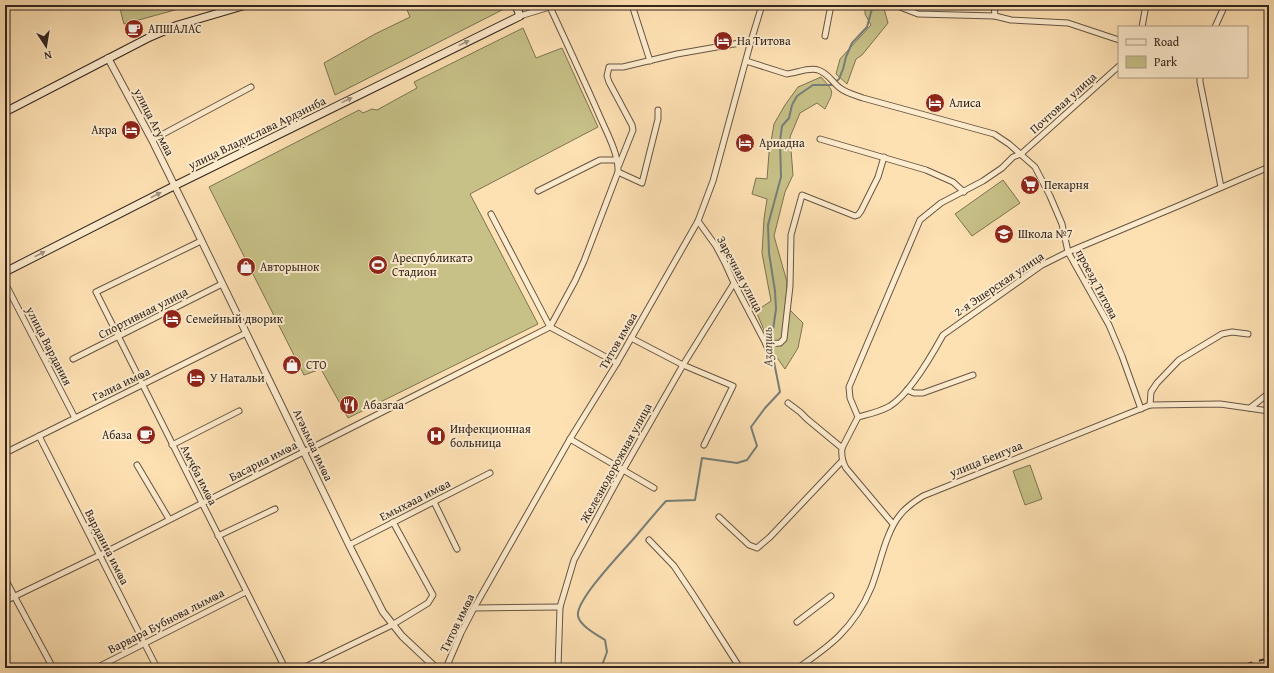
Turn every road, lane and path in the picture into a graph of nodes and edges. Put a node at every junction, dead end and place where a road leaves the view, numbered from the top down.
1 (246, 5) edge
2 (516, 5) edge
3 (556, 5) edge
4 (632, 5) edge
5 (762, 5) edge
6 (831, 5) edge
7 (994, 5) edge
8 (1146, 5) edge
9 (1225, 5) edge
10 (550, 7) junction
11 (900, 7) dead end
12 (520, 16) junction
13 (995, 16) junction
14 (1142, 26) edge
15 (1215, 26) edge
16 (825, 36) dead end
17 (1118, 40) edge
18 (751, 41) junction
19 (108, 58) junction
20 (650, 61) junction
21 (746, 61) junction
22 (1118, 67) edge
23 (1200, 78) edge
24 (251, 87) dead end
25 (658, 110) dead end
26 (5, 112) edge
27 (820, 138) dead end
28 (152, 140) junction
29 (1021, 154) junction
30 (884, 157) junction
31 (617, 160) junction
32 (619, 165) junction
33 (1269, 167) edge
34 (618, 172) junction
35 (174, 186) junction
36 (1221, 187) junction
37 (538, 191) dead end
38 (964, 192) junction
39 (491, 214) dead end
40 (190, 217) joint
41 (698, 222) junction
42 (201, 241) junction
43 (1068, 252) junction
44 (5, 272) edge
45 (5, 283) edge
46 (734, 283) junction
47 (222, 284) junction
48 (550, 327) junction
49 (246, 333) junction
50 (1248, 334) dead end
51 (118, 336) junction
52 (631, 338) junction
53 (768, 343) junction
54 (73, 359) dead end
55 (772, 359) dead end
56 (617, 364) junction
57 (683, 365) junction
58 (973, 375) dead end
59 (142, 385) junction
60 (907, 390) junction
61 (1269, 392) edge
62 (788, 403) dead end
63 (1150, 405) junction
64 (1250, 408) junction
65 (1141, 409) junction
66 (239, 411) dead end
67 (1269, 411) edge
68 (858, 417) junction
69 (75, 418) junction
70 (38, 436) junction
71 (570, 439) junction
72 (172, 445) junction
73 (704, 446) dead end
74 (842, 448) junction
75 (304, 452) junction
76 (5, 453) edge
77 (842, 461) junction
78 (138, 465) dead end
79 (623, 470) junction
80 (490, 473) dead end
81 (654, 488) dead end
82 (434, 502) junction
83 (202, 503) junction
84 (275, 509) dead end
85 (718, 517) dead end
86 (169, 520) junction
87 (393, 522) junction
88 (893, 524) junction
89 (218, 536) junction
90 (649, 540) dead end
91 (348, 545) junction
92 (457, 550) dead end
93 (100, 555) junction
94 (5, 580) edge
95 (246, 592) junction
96 (831, 596) dead end
97 (14, 597) junction
98 (5, 601) edge
99 (560, 607) junction
100 (474, 608) junction
101 (797, 622) dead end
102 (392, 625) junction
103 (144, 643) junction
104 (53, 668) edge
105 (96, 668) edge
106 (157, 668) edge
107 (285, 668) edge
108 (303, 668) edge
109 (436, 668) edge
110 (446, 668) edge
111 (558, 668) edge
112 (740, 668) edge
113 (798, 668) edge

1 - 19 main road
2 - 12 main road
3 - 10 street
4 - 20 street
5 - 18 street, Титов имҩа
6 - 16 street
7 - 13 street
8 - 14 street
9 - 15 street
10 - 12 street
10 - 31 street
11 - 13 street
35 -> 12 main road, улица Владислава Ардзинба
13 - 17 street
18 - 20 street
18 - 21 street, Титов имҩа
19 - 26 main road
19 - 28 street, улица Агумаа
20 - 32 street
21 - 29 street, проезд Титова
21 - 41 street, Титов имҩа
22 - 29 street, Почтовая улица
23 - 36 street
24 - 28 street
25 - 34 street
27 - 30 street
28 - 35 street, улица Агумаа
29 - 38 street, Почтовая улица
29 - 43 street, проезд Титова
30 - 38 street
30 - 53 street
31 - 32 street
31 - 37 street
32 - 34 street
33 - 36 street, 2-я Эшерская улица
34 - 48 street
35 - 40 street, улица Агумаа
44 -> 35 main road, улица Владислава Ардзинба
36 - 43 street, 2-я Эшерская улица
38 - 68 street, Почтовая улица
39 - 48 street
40 - 42 street, Агәымаа имҩа
41 - 46 street, Заречная улица
41 - 52 street, Титов имҩа
42 - 47 street, Агәымаа имҩа
42 - 51 street, Амҷба имҩа
43 - 60 street, 2-я Эшерская улица
43 - 65 street, проезд Титова
45 - 69 street, улица Вардания
46 - 53 street, Заречная улица
46 - 57 street, Железнодорожная улица
47 - 49 street, Агәымаа имҩа
47 - 51 street, Спортивная улица
48 - 56 street
48 - 75 street, Басариа имҩа
49 - 59 street, Гәлиа имҩа
49 - 75 street, Агәымаа имҩа
50 - 63 street
51 - 54 street, Спортивная улица
51 - 59 street, Амҷба имҩа
52 - 56 street, Титов имҩа
52 - 57 street
53 - 55 street, Заречная улица
56 - 71 street, Титов имҩа
57 - 73 street
57 - 79 street, Железнодорожная улица
58 - 60 street
59 - 69 street, Гәлиа имҩа
59 - 72 street, Амҷба имҩа
60 - 68 street, 2-я Эшерская улица
61 - 64 street
62 - 74 street
63 - 64 street, улица Беигуаа
63 - 65 street, улица Беигуаа
64 - 67 street, улица Беигуаа
65 - 88 street, улица Беигуаа
66 - 72 street
68 - 74 street
69 - 70 street, Гәлиа имҩа
70 - 76 street, Гәлиа имҩа
70 - 93 street, Варданиа имҩа
71 - 79 street
71 - 100 street, Титов имҩа
72 - 83 street, Амҷба имҩа
74 - 77 street
75 - 83 street, Басариа имҩа
75 - 91 street, Агәымаа имҩа
77 - 85 street
77 - 88 street
78 - 86 street
79 - 81 street
79 - 99 street, Железнодорожная улица
80 - 82 street, Емыхәаа имҩа
82 - 87 street, Емыхәаа имҩа
82 - 92 street
83 - 86 street, Басариа имҩа
83 - 89 street, Амҷба имҩа
84 - 89 street
86 - 93 street, Басариа имҩа
87 - 91 street, Емыхәаа имҩа
87 - 102 street
88 - 113 street, улица Беигуаа
89 - 95 street, Амҷба имҩа
90 - 112 street
91 - 102 street, Агәымаа имҩа
93 - 97 street, Басариа имҩа
93 - 103 street, Варданиа имҩа
94 - 97 street
95 - 103 street, Варвара Бубнова лымҩа
95 - 107 street, Амҷба имҩа
96 - 101 street
97 - 98 street, Басариа имҩа
97 - 104 street
99 - 100 street
99 - 111 street, Железнодорожная улица
100 - 110 street, Титов имҩа
102 - 108 street
102 - 109 street, Агәымаа имҩа
103 - 105 street, Варвара Бубнова лымҩа
103 - 106 street, Варданиа имҩа

